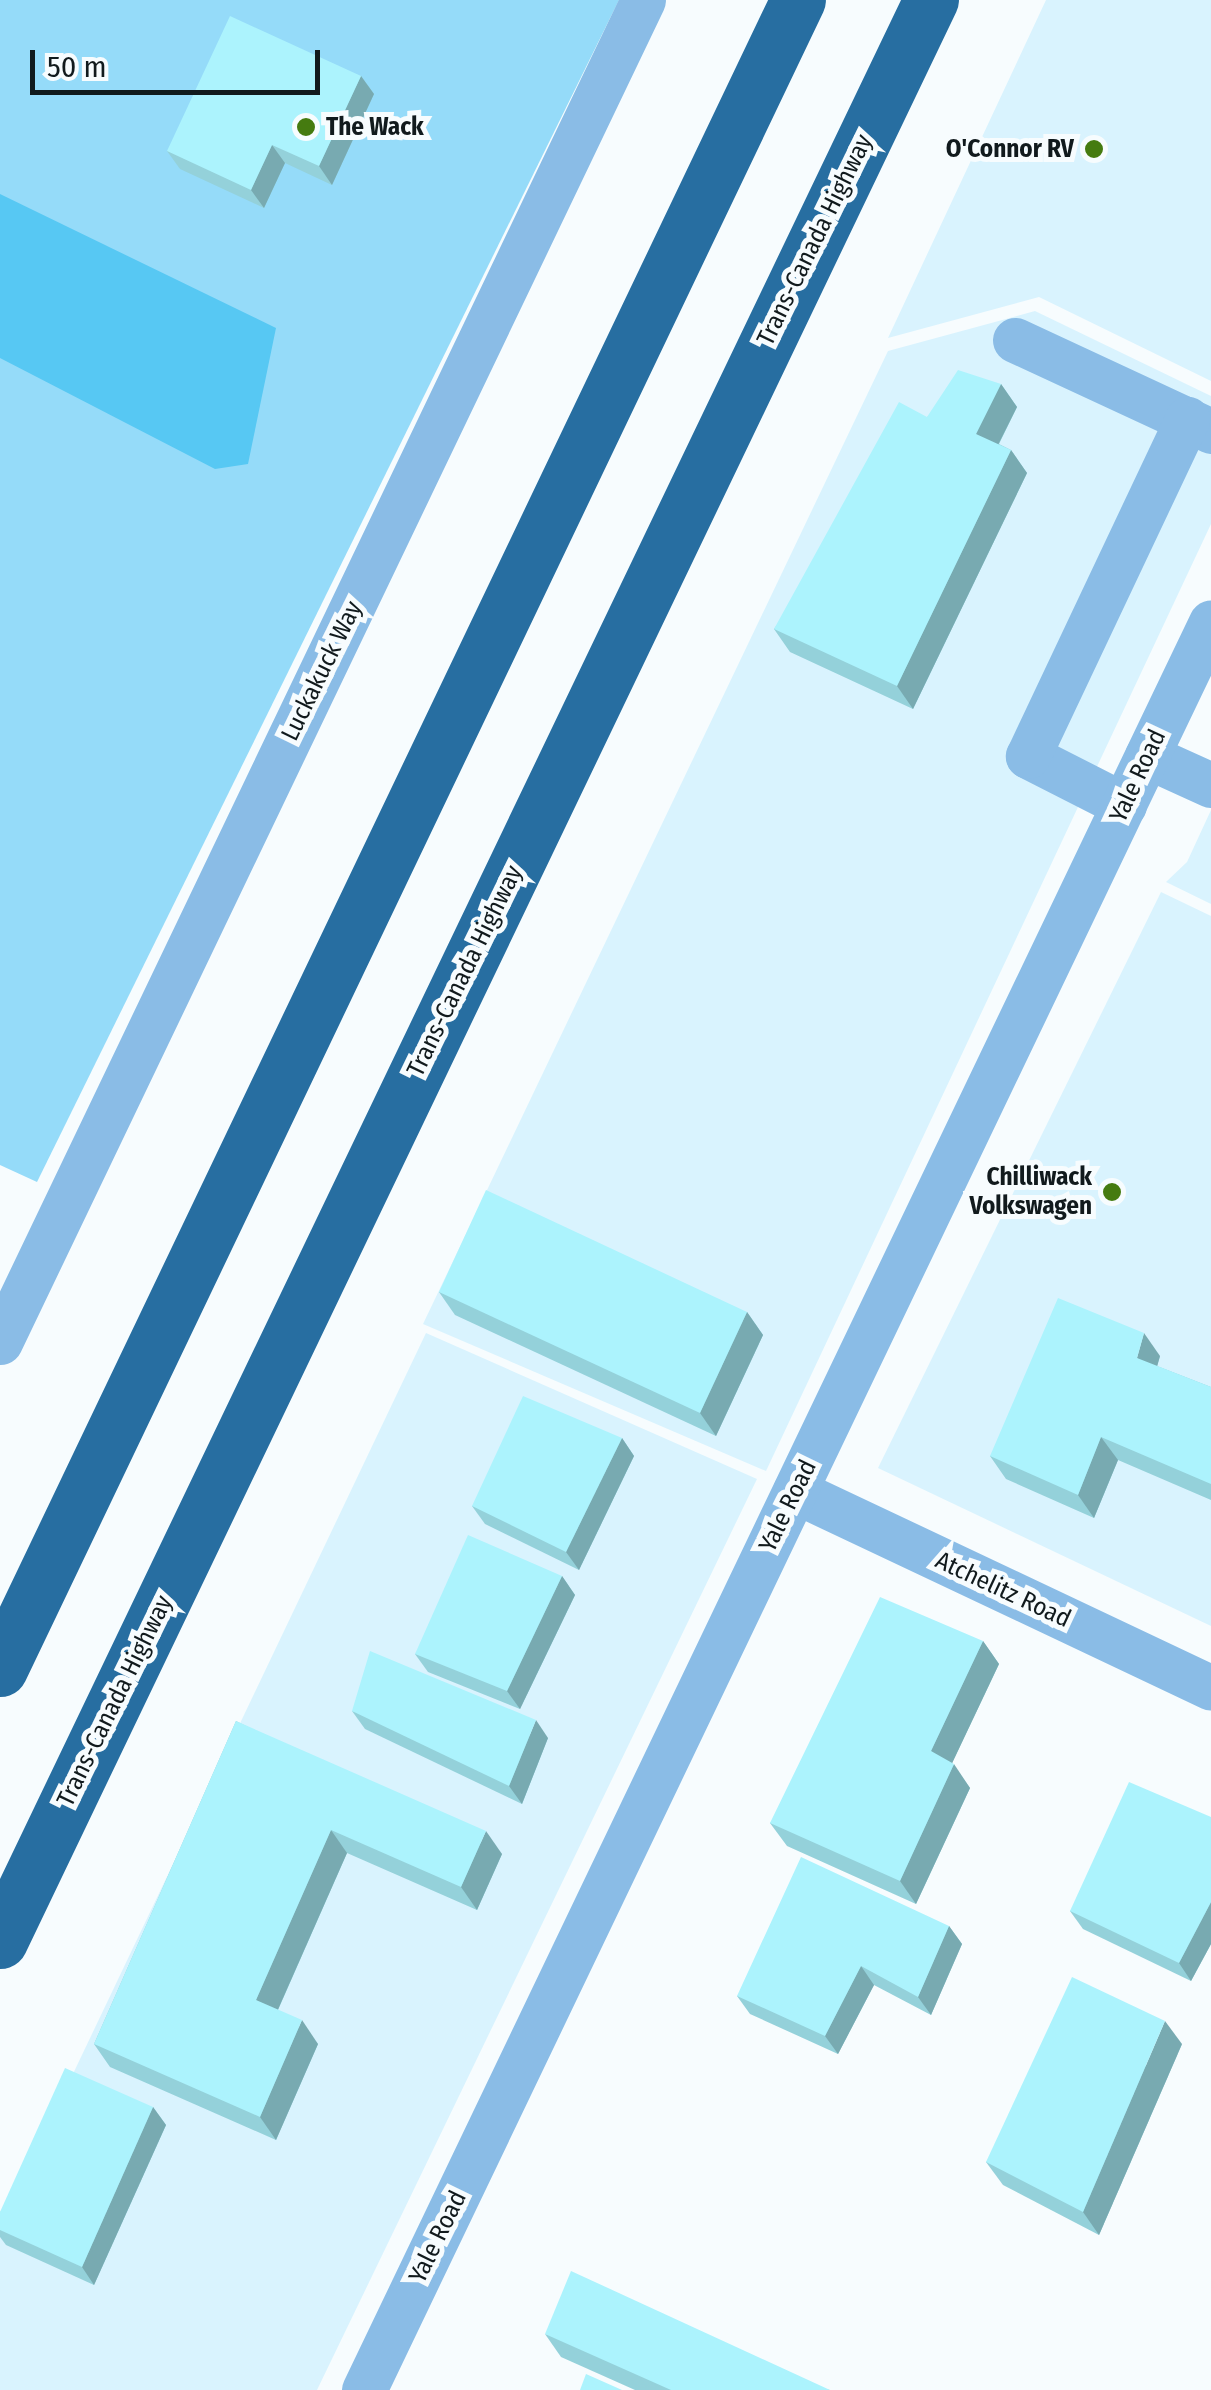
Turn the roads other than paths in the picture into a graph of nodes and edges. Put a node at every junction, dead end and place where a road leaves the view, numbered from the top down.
1 (644, 0) edge
2 (798, 0) edge
3 (930, 0) edge
4 (1015, 340) dead end
5 (1199, 425) edge
6 (1211, 622) edge
7 (1147, 756) junction
8 (1211, 785) edge
9 (1124, 805) junction
10 (0, 1342) edge
11 (796, 1492) junction
12 (0, 1669) edge
13 (1211, 1688) edge
14 (0, 1941) edge
15 (364, 2390) edge

1 - 10 street, Luckakuck Way
2 - 12 highway
3 - 14 highway, Trans-Canada Highway
4 - 5 street
5 - 9 street
6 - 7 street, Yale Road
7 - 8 street
7 - 9 street, Yale Road
9 - 11 street, Yale Road
11 - 13 street, Atchelitz Road
11 - 15 street, Yale Road

